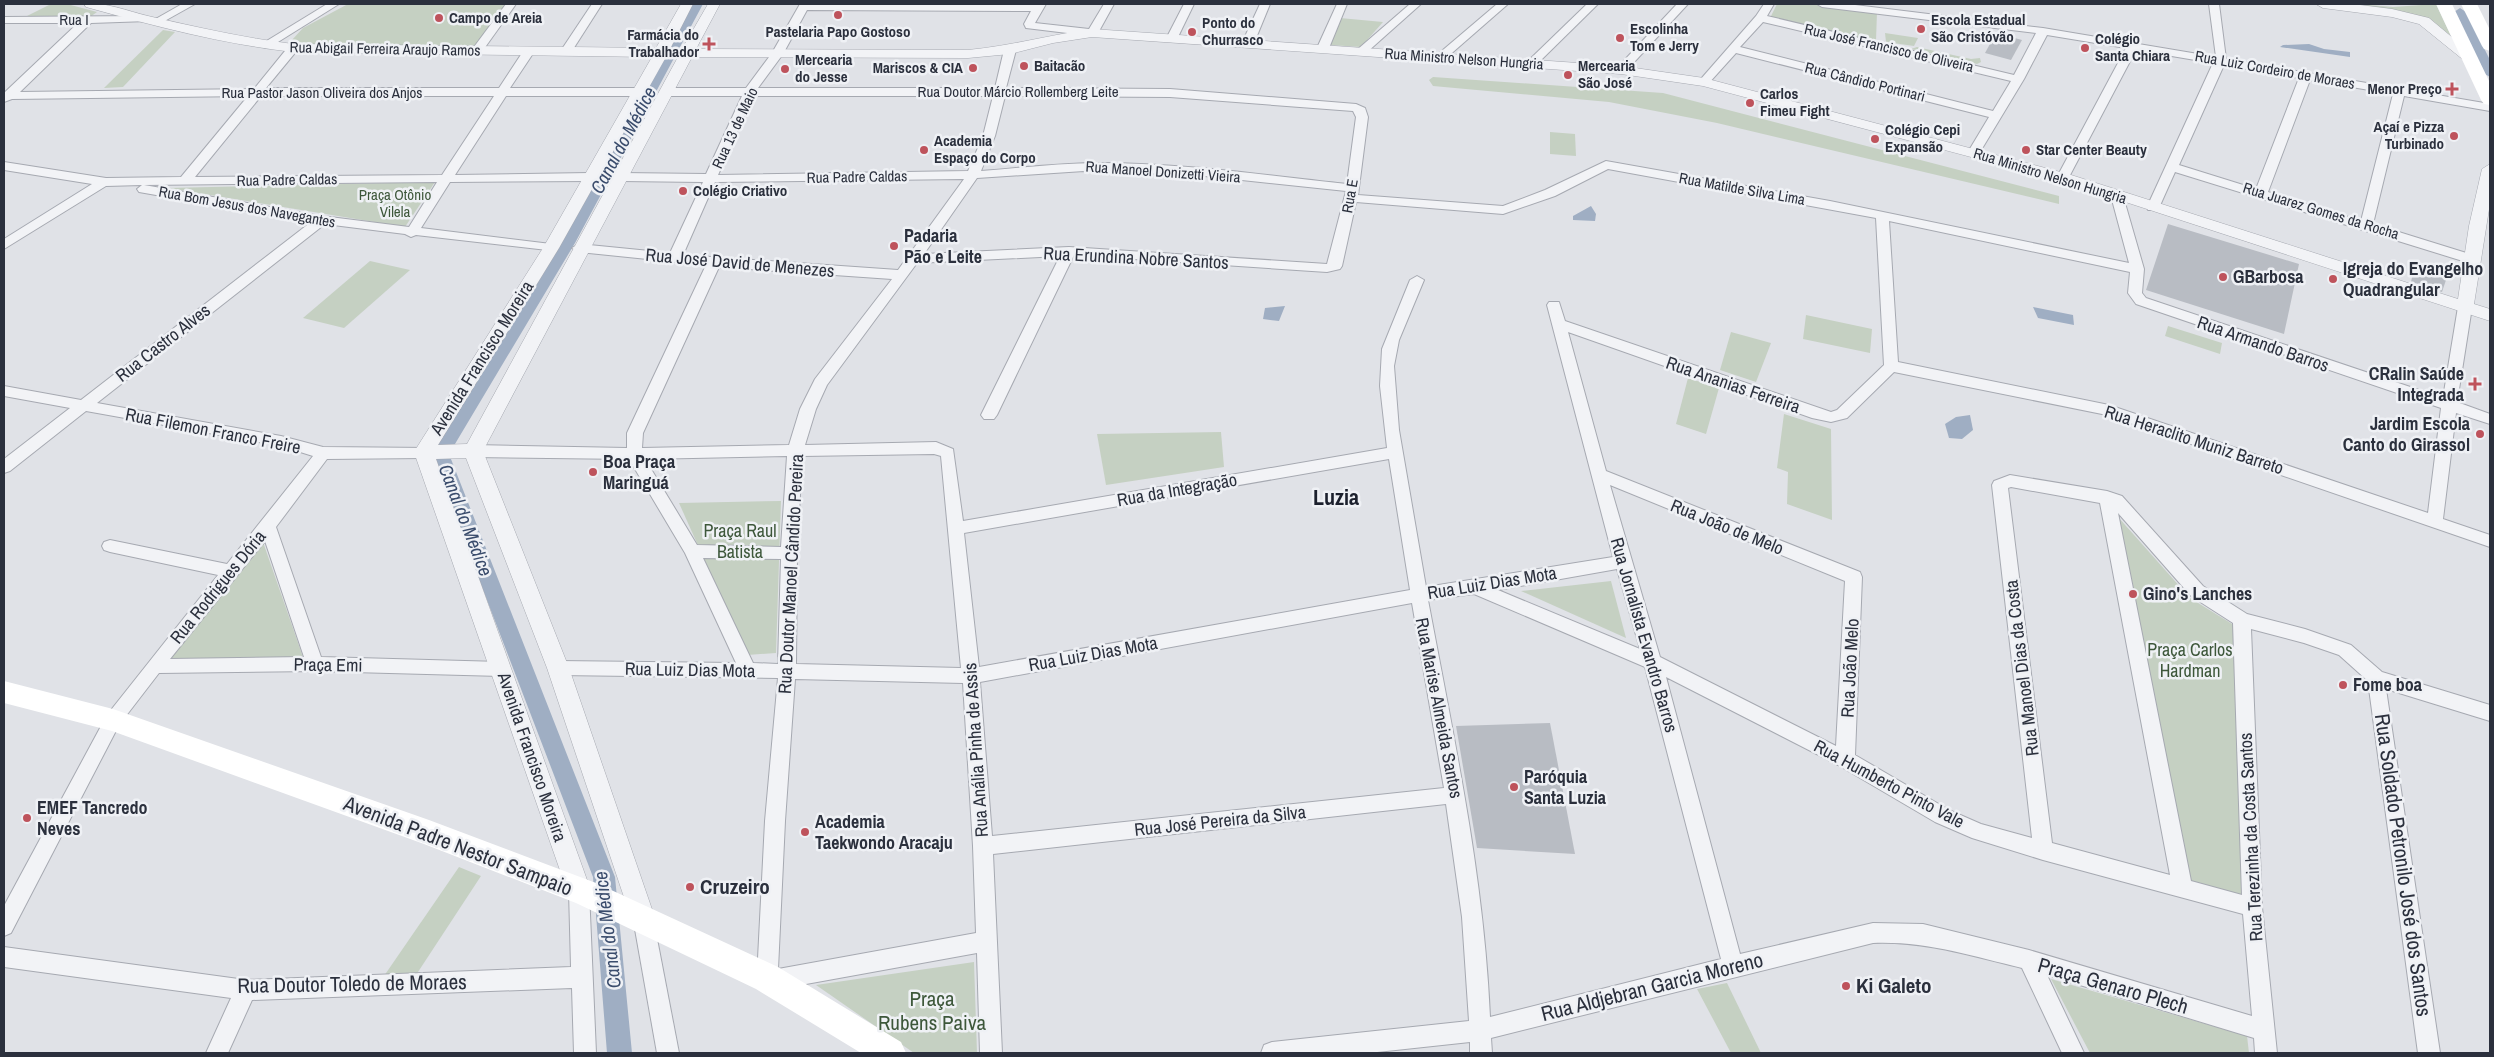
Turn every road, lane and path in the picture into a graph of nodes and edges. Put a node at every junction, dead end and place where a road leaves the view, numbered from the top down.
1 (190, 4) edge
2 (330, 4) edge
3 (511, 4) edge
4 (597, 4) edge
5 (687, 4) edge
6 (714, 4) edge
7 (1109, 4) edge
8 (1189, 4) edge
9 (1265, 4) edge
10 (1342, 4) edge
11 (1416, 4) edge
12 (1503, 4) edge
13 (1594, 4) edge
14 (1683, 4) edge
15 (1769, 4) edge
16 (1822, 4) edge
17 (2214, 4) edge
18 (2323, 4) edge
19 (2370, 4) edge
20 (2405, 4) edge
21 (2444, 4) edge
22 (2469, 4) edge
23 (97, 5) edge
24 (805, 5) edge
25 (1039, 6) edge
26 (2350, 6) edge
27 (1760, 18) junction
28 (4, 20) edge
29 (87, 20) junction
30 (150, 20) junction
31 (2043, 31) junction
32 (1092, 33) junction
33 (1173, 37) junction
34 (1248, 43) junction
35 (2133, 45) junction
36 (266, 46) junction
37 (2490, 46) edge
38 (293, 48) junction
39 (1323, 48) junction
40 (1734, 48) junction
41 (1010, 50) junction
42 (477, 51) junction
43 (1362, 51) junction
44 (528, 52) junction
45 (566, 52) junction
46 (662, 53) junction
47 (685, 53) junction
48 (776, 54) junction
49 (1441, 57) junction
50 (2471, 59) junction
51 (2220, 61) junction
52 (1531, 64) junction
53 (1621, 70) junction
54 (2306, 76) junction
55 (2018, 79) junction
56 (1704, 82) junction
57 (256, 92) junction
58 (502, 92) junction
59 (640, 92) junction
60 (667, 92) junction
61 (749, 92) junction
62 (1000, 92) junction
63 (2399, 92) junction
64 (6, 98) edge
65 (2490, 100) edge
66 (2490, 107) edge
67 (1996, 115) junction
68 (1362, 117) joint
69 (1974, 152) junction
70 (4, 166) edge
71 (2170, 166) junction
72 (2490, 169) edge
73 (973, 175) junction
74 (447, 177) junction
75 (590, 177) junction
76 (620, 177) junction
77 (2063, 177) junction
78 (712, 179) junction
79 (185, 181) junction
80 (103, 182) junction
81 (1352, 193) junction
82 (2262, 193) junction
83 (2117, 196) junction
84 (2153, 207) junction
85 (1882, 217) junction
86 (322, 220) junction
87 (2366, 225) junction
88 (2484, 228) edge
89 (411, 233) junction
90 (4, 245) edge
91 (551, 248) junction
92 (579, 248) junction
93 (1069, 251) junction
94 (675, 258) junction
95 (914, 259) junction
96 (2471, 259) junction
97 (714, 262) junction
98 (1327, 268) joint
99 (2137, 269) junction
100 (902, 276) junction
101 (1417, 280) dead end
102 (1554, 305) dead end
103 (2465, 307) junction
104 (2490, 315) edge
105 (1560, 324) junction
106 (1891, 366) junction
107 (4, 391) edge
108 (2449, 406) junction
109 (81, 407) junction
110 (989, 415) dead end
111 (2490, 419) edge
112 (795, 451) junction
113 (426, 452) junction
114 (471, 452) junction
115 (1397, 452) junction
116 (322, 453) junction
117 (634, 454) junction
118 (4, 467) edge
119 (1601, 475) junction
120 (2106, 498) junction
121 (2435, 521) junction
122 (268, 526) junction
123 (956, 528) junction
124 (2490, 541) edge
125 (110, 546) dead end
126 (692, 551) junction
127 (789, 553) junction
128 (1622, 562) junction
129 (231, 571) junction
130 (1854, 577) joint
131 (1474, 587) junction
132 (1418, 595) junction
133 (2242, 620) junction
134 (1653, 662) junction
135 (315, 664) junction
136 (154, 666) junction
137 (558, 668) junction
138 (501, 669) junction
139 (748, 670) junction
140 (787, 671) junction
141 (971, 676) junction
142 (2376, 678) junction
143 (4, 692) edge
144 (2490, 713) edge
145 (113, 720) junction
146 (1845, 760) junction
147 (1456, 795) junction
148 (983, 846) junction
149 (2044, 851) junction
150 (2182, 886) junction
151 (582, 892) junction
152 (2252, 907) junction
153 (639, 916) junction
154 (4, 926) edge
155 (987, 941) junction
156 (4, 957) edge
157 (2029, 960) junction
158 (1733, 966) junction
159 (582, 977) junction
160 (769, 979) junction
161 (246, 990) junction
162 (1480, 1030) junction
163 (2263, 1030) junction
164 (217, 1053) edge
165 (585, 1053) edge
166 (668, 1053) edge
167 (890, 1053) edge
168 (991, 1053) edge
169 (1272, 1053) edge
170 (1481, 1053) edge
171 (2073, 1053) edge
172 (2266, 1053) edge
173 (2429, 1053) edge

1 - 30 street
2 - 36 street
3 - 42 street
4 - 45 street
5 - 46 street, Avenida Francisco Moreira
6 - 47 street, Avenida Francisco Moreira
7 - 32 street
8 - 33 street
9 - 34 street
10 - 39 street
11 - 43 street
12 - 49 street
13 - 52 street
14 - 53 street
15 - 27 street
16 - 31 street, Rua Luiz Cordeiro de Moraes
17 - 51 street
18 - 26 street
19 - 20 street
21 - 50 main road
22 - 37 main road
23 - 30 street, Rua Abigail Ferreira Araujo Ramos
24 - 25 street
24 - 48 street, Rua 13 de Maio
25 - 32 street, Rua Ministro Nelson Hungria
26 - 50 street
27 - 40 street
27 - 55 street, Rua José Francisco de Oliveira
28 - 29 street, Rua I
29 - 30 street, Rua I
29 - 64 street
30 - 36 street, Rua Abigail Ferreira Araujo Ramos
31 - 35 street, Rua Luiz Cordeiro de Moraes
31 - 55 street
32 - 33 street, Rua Ministro Nelson Hungria
32 - 41 street, Rua Ministro Nelson Hungria
33 - 34 street, Rua Ministro Nelson Hungria
34 - 39 street, Rua Ministro Nelson Hungria
35 - 51 street, Rua Luiz Cordeiro de Moraes
35 - 77 street
36 - 38 street, Rua Abigail Ferreira Araujo Ramos
38 - 42 street, Rua Abigail Ferreira Araujo Ramos
38 - 57 street
39 - 43 street, Rua Ministro Nelson Hungria
40 - 56 street
40 - 67 street, Rua Cândido Portinari
41 - 48 street, Rua Ministro Nelson Hungria
41 - 62 street, Rua Doutor Manoel Cândido Pereira
42 - 44 street, Rua Abigail Ferreira Araujo Ramos
43 - 49 street, Rua Ministro Nelson Hungria
44 - 45 street, Rua Abigail Ferreira Araujo Ramos
44 - 58 street
45 - 46 street, Rua Abigail Ferreira Araujo Ramos
46 - 47 street, Rua Abigail Ferreira Araujo Ramos
46 - 59 street, Avenida Francisco Moreira
47 - 48 street, Rua Abigail Ferreira Araujo Ramos
47 - 60 street, Avenida Francisco Moreira
48 - 61 street, Rua 13 de Maio
49 - 52 street, Rua Ministro Nelson Hungria
50 - 65 main road
51 - 54 street, Rua Luiz Cordeiro de Moraes
51 - 71 street
52 - 53 street, Rua Ministro Nelson Hungria
53 - 56 street, Rua Ministro Nelson Hungria
54 - 63 street, Rua Luiz Cordeiro de Moraes
54 - 82 street
55 - 67 street
56 - 69 street, Rua Ministro Nelson Hungria
57 - 58 street, Rua Pastor Jason Oliveira dos Anjos
57 - 64 street, Rua Pastor Jason Oliveira dos Anjos
57 - 79 street
58 - 59 street, Rua Pastor Jason Oliveira dos Anjos
58 - 74 street
59 - 75 street, Avenida Francisco Moreira
60 - 61 street, Rua Doutor Márcio Rollemberg Leite
60 - 76 street, Avenida Francisco Moreira
61 - 62 street, Rua Doutor Márcio Rollemberg Leite
61 - 78 street, Rua 13 de Maio
62 - 68 street, Rua Doutor Márcio Rollemberg Leite
62 - 73 street, Rua Doutor Manoel Cândido Pereira
63 - 66 street, Rua Luiz Cordeiro de Moraes
63 - 87 street
67 - 69 street
68 - 81 street, Rua E
69 - 77 street, Rua Ministro Nelson Hungria
70 - 80 street, Rua Bom Jesus dos Navegantes
71 - 82 street, Rua Juarez Gomes da Rocha
71 - 84 street
72 - 88 street
73 - 78 street, Rua Padre Caldas
73 - 81 street, Rua Manoel Donizetti Vieira
73 - 95 street, Rua Doutor Manoel Cândido Pereira
74 - 75 street, Rua Padre Caldas
74 - 79 street, Rua Padre Caldas
74 - 89 street
75 - 91 street, Avenida Francisco Moreira
76 - 78 street, Rua Padre Caldas
76 - 92 street, Avenida Francisco Moreira
77 - 83 street, Rua Ministro Nelson Hungria
78 - 94 street, Rua 13 de Maio
79 - 80 street, Rua Padre Caldas
80 - 86 street, Rua Bom Jesus dos Navegantes
80 - 90 street
81 - 85 street, Rua Matilde Silva Lima
81 - 98 street, Rua E
82 - 87 street, Rua Juarez Gomes da Rocha
83 - 84 street, Rua Ministro Nelson Hungria
83 - 99 street, Rua Armando Barros
84 - 103 street, Rua Ministro Nelson Hungria
85 - 99 street, Rua Matilde Silva Lima
85 - 106 street
86 - 89 street, Rua Bom Jesus dos Navegantes
86 - 109 street, Rua Castro Alves
87 - 96 street, Rua Juarez Gomes da Rocha
88 - 96 street
89 - 91 street, Rua Bom Jesus dos Navegantes
91 - 113 street, Avenida Francisco Moreira
92 - 94 street, Rua José David de Menezes
92 - 114 street, Avenida Francisco Moreira
93 - 95 street, Rua Erundina Nobre Santos
93 - 98 street, Rua Erundina Nobre Santos
93 - 110 street
94 - 97 street, Rua José David de Menezes
95 - 100 street, Rua Doutor Manoel Cândido Pereira
96 - 103 street
97 - 100 street, Rua José David de Menezes
97 - 117 street
99 - 108 street, Rua Armando Barros
100 - 112 street, Rua Doutor Manoel Cândido Pereira
101 - 115 street, Rua Marise Almeida Santos
102 - 105 street, Rua Jornalista Evandro Barros
103 - 104 street, Rua Ministro Nelson Hungria
103 - 108 street
105 - 106 street, Rua Ananias Ferreira
105 - 119 street, Rua Jornalista Evandro Barros
106 - 121 street, Rua Heraclito Muniz Barreto
107 - 109 street, Rua Filemon Franco Freire
108 - 111 street, Rua Armando Barros
108 - 121 street
109 - 116 street, Rua Filemon Franco Freire
109 - 118 street, Rua Castro Alves
112 - 117 street
112 - 123 street, Rua Anália Pinha de Assis
112 - 127 street, Rua Doutor Manoel Cândido Pereira
113 - 114 street
113 - 116 street, Rua Filemon Franco Freire
113 - 138 street, Avenida Francisco Moreira
114 - 117 street
114 - 137 street
115 - 123 street, Rua da Integração
115 - 132 street, Rua Marise Almeida Santos
116 - 122 street, Rua Rodrigues Dória
117 - 126 street
119 - 128 street, Rua Jornalista Evandro Barros
119 - 130 street, Rua João de Melo
120 - 133 street
120 - 149 street, Rua Manoel Dias da Costa
120 - 150 street
121 - 124 street, Rua Heraclito Muniz Barreto
122 - 129 street, Rua Rodrigues Dória
122 - 135 street
123 - 141 street, Rua Anália Pinha de Assis
125 - 129 street
126 - 127 street
126 - 139 street
127 - 140 street, Rua Doutor Manoel Cândido Pereira
128 - 131 street, Rua Luiz Dias Mota
128 - 134 street, Rua Jornalista Evandro Barros
129 - 136 street, Rua Rodrigues Dória
130 - 146 street, Rua João Melo
131 - 132 street, Rua Luiz Dias Mota
131 - 134 street, Rua Humberto Pinto Vale
132 - 141 street, Rua Luiz Dias Mota
132 - 147 street, Rua Marise Almeida Santos
133 - 142 street
133 - 152 street, Rua Terezinha da Costa Santos
134 - 146 street, Rua Humberto Pinto Vale
134 - 158 street, Rua Jornalista Evandro Barros
135 - 136 street, Praça Emi
135 - 138 street, Praça Emi
136 - 145 street, Rua Rodrigues Dória
137 - 139 street, Rua Luiz Dias Mota
137 - 153 street
138 - 151 street, Avenida Francisco Moreira
139 - 140 street, Rua Luiz Dias Mota
140 - 141 street, Rua Luiz Dias Mota
140 - 160 street, Rua Doutor Manoel Cândido Pereira
141 - 148 street, Rua Anália Pinha de Assis
142 - 144 street
142 - 173 street, Rua Soldado Petronilo José dos Santos
143 - 145 main road, Avenida Padre Nestor Sampaio
145 - 151 main road, Avenida Padre Nestor Sampaio
145 - 154 street, Rua Rodrigues Dória
146 - 149 street, Rua Humberto Pinto Vale
147 - 148 street, Rua José Pereira da Silva
147 - 162 street, Rua Marise Almeida Santos
148 - 155 street, Rua Anália Pinha de Assis
149 - 150 street, Rua Humberto Pinto Vale
150 - 152 street, Rua Humberto Pinto Vale
151 - 153 main road, Avenida Padre Nestor Sampaio
151 - 159 street, Avenida Francisco Moreira
152 - 163 street, Rua Terezinha da Costa Santos
153 - 160 main road, Avenida Padre Nestor Sampaio
153 - 166 street
155 - 160 street
155 - 168 street, Rua Anália Pinha de Assis
156 - 161 street, Rua Doutor Toledo de Moraes
157 - 158 street, Rua Aldjebran Garcia Moreno
157 - 163 street, Praça Genaro Plech
157 - 171 street, Praça Genaro Plech
158 - 162 street, Rua Aldjebran Garcia Moreno
159 - 161 street, Rua Doutor Toledo de Moraes
159 - 165 street, Avenida Francisco Moreira
160 - 167 main road, Avenida Padre Nestor Sampaio
161 - 164 street
162 - 169 street, Rua Aldjebran Garcia Moreno
162 - 170 street, Rua Marise Almeida Santos
163 - 172 street, Rua Terezinha da Costa Santos

